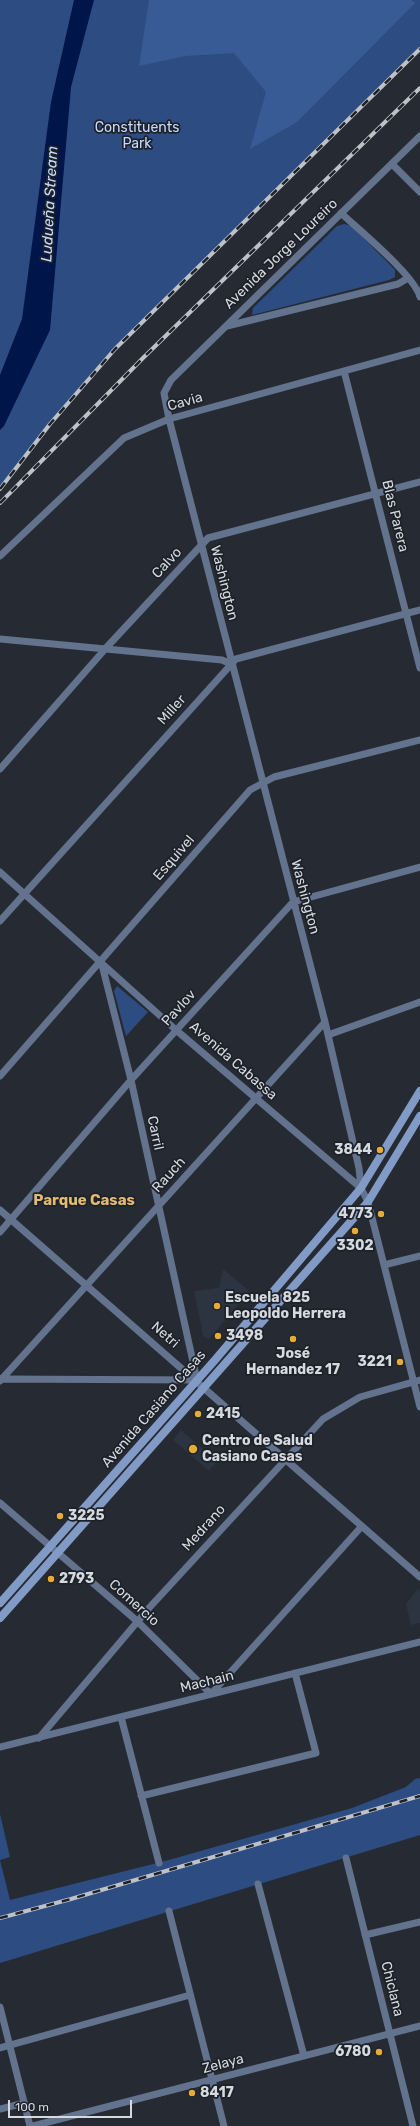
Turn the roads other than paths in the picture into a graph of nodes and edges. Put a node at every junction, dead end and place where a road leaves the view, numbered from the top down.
1 (420, 136) edge
2 (392, 164) junction
3 (420, 192) edge
4 (342, 213) junction
5 (408, 278) junction
6 (420, 297) edge
7 (225, 326) junction
8 (420, 350) edge
9 (344, 371) junction
10 (164, 393) joint
11 (169, 419) junction
12 (420, 482) edge
13 (376, 493) junction
14 (201, 545) junction
15 (0, 556) edge
16 (420, 610) edge
17 (406, 614) junction
18 (0, 639) edge
19 (106, 648) junction
20 (231, 664) junction
21 (420, 668) edge
22 (420, 740) edge
23 (0, 769) edge
24 (263, 783) junction
25 (420, 867) edge
26 (0, 872) edge
27 (24, 892) junction
28 (293, 902) junction
29 (0, 921) edge
30 (101, 961) junction
31 (420, 1002) edge
32 (325, 1022) junction
33 (176, 1030) junction
34 (328, 1034) junction
35 (0, 1076) edge
36 (131, 1080) junction
37 (420, 1091) edge
38 (256, 1098) junction
39 (420, 1116) edge
40 (417, 1126) edge
41 (361, 1188) junction
42 (368, 1202) junction
43 (158, 1207) junction
44 (0, 1210) edge
45 (11, 1220) junction
46 (0, 1232) edge
47 (420, 1256) edge
48 (384, 1265) junction
49 (87, 1284) junction
50 (0, 1380) edge
51 (197, 1380) junction
52 (417, 1381) edge
53 (205, 1387) junction
54 (420, 1407) edge
55 (286, 1458) junction
56 (0, 1503) edge
57 (362, 1526) junction
58 (50, 1546) junction
59 (58, 1553) junction
60 (420, 1576) edge
61 (0, 1603) edge
62 (0, 1618) edge
63 (137, 1621) junction
64 (420, 1642) edge
65 (295, 1673) junction
66 (211, 1694) junction
67 (121, 1717) junction
68 (39, 1738) junction
69 (0, 1747) edge
70 (141, 1796) junction
71 (346, 1858) dead end
72 (159, 1863) dead end
73 (258, 1884) dead end
74 (169, 1911) dead end
75 (420, 1922) edge
76 (365, 1935) junction
77 (190, 1995) junction
78 (0, 2007) edge
79 (420, 2026) edge
80 (390, 2034) junction
81 (10, 2045) junction
82 (0, 2048) edge
83 (304, 2056) junction
84 (212, 2081) junction
85 (24, 2103) junction
86 (0, 2109) edge
87 (31, 2126) edge
88 (224, 2126) edge
89 (413, 2126) edge

1 - 2 street, Avenida Jorge Loureiro
2 - 3 street
2 - 4 street, Avenida Jorge Loureiro
4 - 5 street
4 - 7 street, Avenida Jorge Loureiro
5 - 6 street
5 - 7 street
7 - 10 street, Avenida Jorge Loureiro
8 - 9 street, Cavia
9 - 11 street, Cavia
9 - 13 street, Blas Parera
10 - 11 street, Washington
11 - 14 street, Washington
11 - 15 street, Cavia
12 - 13 street, Calvo
13 - 14 street, Calvo
13 - 17 street, Blas Parera
14 - 19 street, Calvo
14 - 20 street, Washington
16 - 17 street, Miller
17 - 20 street, Miller
17 - 21 street, Blas Parera
18 - 19 street
19 - 20 street
19 - 23 street, Calvo
20 - 24 street, Washington
20 - 27 street, Miller
22 - 24 street, Esquivel
24 - 28 street, Washington
24 - 30 street, Esquivel
25 - 28 street
26 - 27 street, Avenida Cabassa
27 - 29 street, Miller
27 - 30 street, Avenida Cabassa
28 - 32 street, Washington
28 - 33 street, Pavlov
30 - 33 street, Avenida Cabassa
30 - 35 street, Esquivel
30 - 36 street, Carril
31 - 34 street
32 - 34 street, Washington
32 - 38 street, Rauch
33 - 36 street, Pavlov
33 - 38 street, Avenida Cabassa
34 - 41 street, Washington
36 - 43 street, Carril
36 - 45 street, Pavlov
37 - 41 main road, Avenida Casiano Casas
38 - 41 street, Avenida Cabassa
38 - 43 street, Rauch
39 - 40 main road, Avenida Casiano Casas
40 - 42 main road, Avenida Casiano Casas
41 - 42 street, Washington
41 - 51 main road, Avenida Casiano Casas
42 - 48 street, Washington
42 - 53 main road, Avenida Casiano Casas
43 - 49 street, Rauch
43 - 51 street, Carril
44 - 45 street, Netri
45 - 46 street, Pavlov
45 - 49 street, Netri
47 - 48 street
48 - 52 street, Washington
49 - 50 street, Rauch
49 - 51 street, Netri
50 - 51 street
51 - 53 street, Netri
51 - 58 main road, Avenida Casiano Casas
52 - 54 street, Washington
52 - 55 street, Medrano
53 - 55 street, Netri
53 - 59 main road, Avenida Casiano Casas
55 - 57 street, Netri
55 - 63 street, Medrano
56 - 58 street, Comercio
57 - 60 street, Netri
57 - 66 street
58 - 59 street, Comercio
58 - 61 main road, Avenida Casiano Casas
59 - 62 main road, Avenida Casiano Casas
59 - 63 street, Comercio
63 - 66 street, Comercio
63 - 68 street, Medrano
64 - 65 street, Machain
65 - 66 street, Machain
65 - 70 street
66 - 67 street, Machain
67 - 68 street, Machain
67 - 70 street
68 - 69 street, Machain
70 - 72 street
71 - 76 street, Chiclana
73 - 83 street
74 - 77 street
75 - 76 street
76 - 80 street, Chiclana
77 - 81 street
77 - 84 street
78 - 81 street
79 - 80 street, Zelaya
80 - 83 street, Zelaya
80 - 89 street, Chiclana
81 - 82 street
81 - 85 street
83 - 84 street, Zelaya
84 - 87 street, Zelaya
84 - 88 street
85 - 86 street
85 - 87 street

